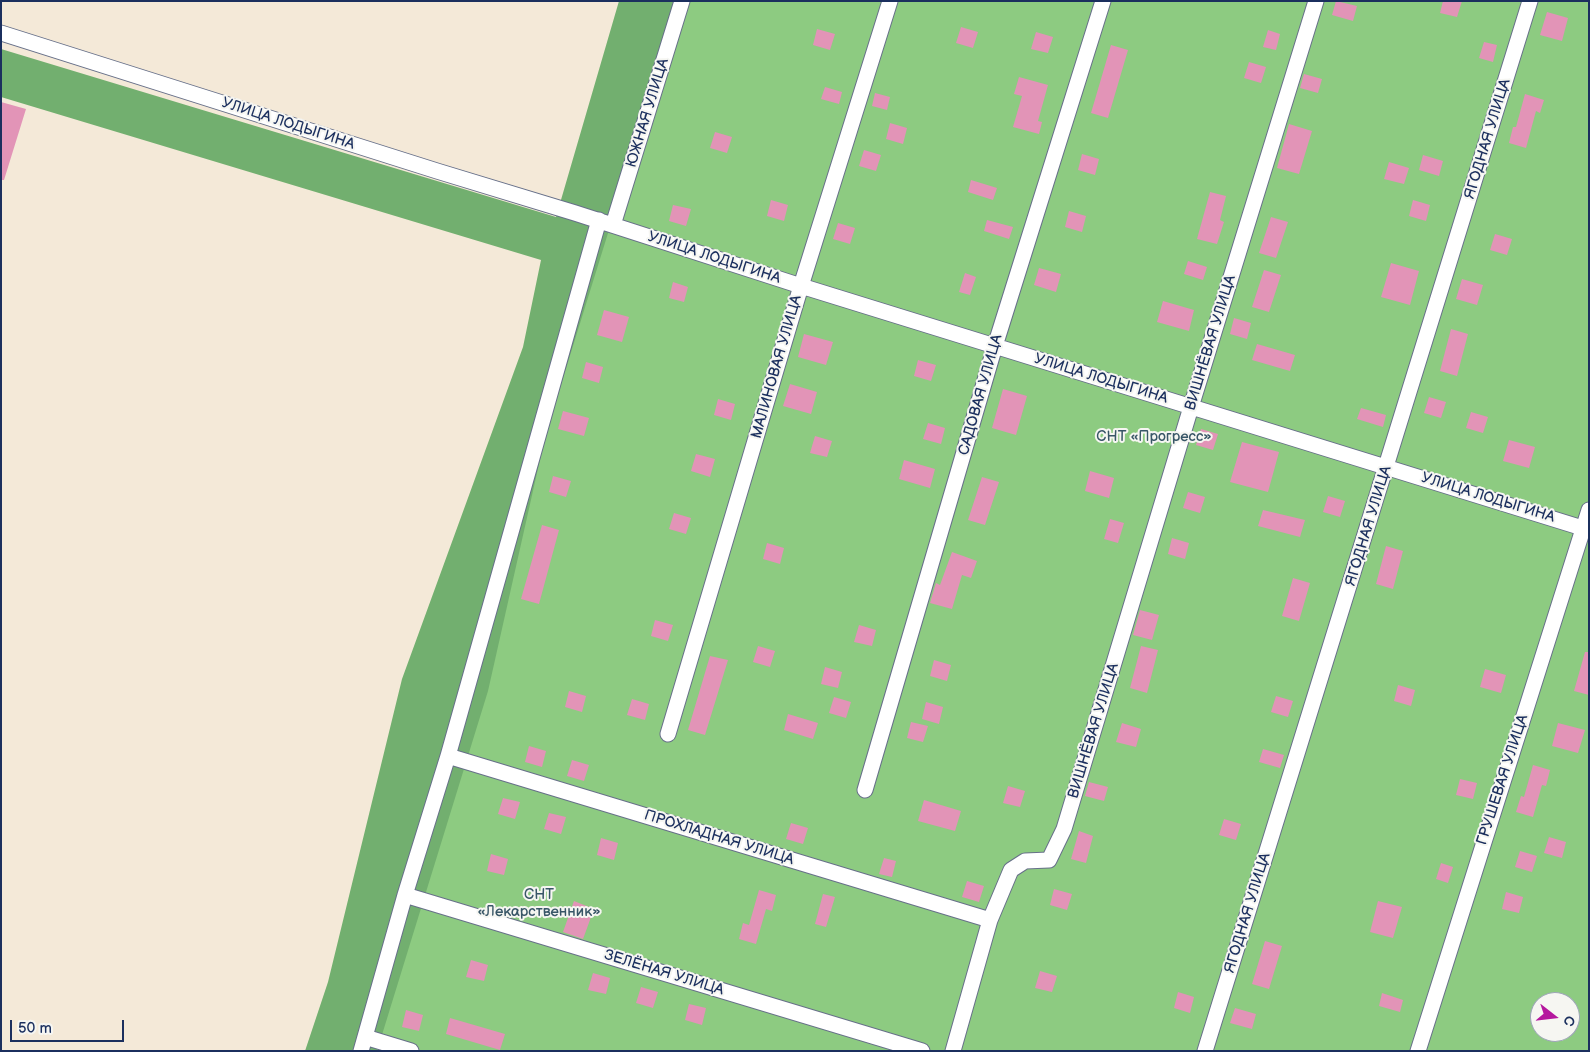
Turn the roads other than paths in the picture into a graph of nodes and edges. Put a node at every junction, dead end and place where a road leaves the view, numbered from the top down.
1 (682, 1) edge
2 (890, 1) edge
3 (1103, 1) edge
4 (1316, 1) edge
5 (1530, 1) edge
6 (1, 33) edge
7 (606, 222) junction
8 (801, 286) junction
9 (995, 346) junction
10 (1191, 407) junction
11 (1387, 467) junction
12 (1589, 510) edge
13 (1586, 529) edge
14 (668, 734) dead end
15 (448, 756) junction
16 (865, 790) dead end
17 (405, 895) junction
18 (990, 920) junction
19 (363, 1044) edge
20 (411, 1051) edge
21 (922, 1051) edge
22 (953, 1051) edge
23 (1205, 1051) edge
24 (1418, 1051) edge

1 - 7 street, ЮЖНАЯ УЛИЦА
2 - 8 street, МАЛИНОВАЯ УЛИЦА
3 - 9 street, САДОВАЯ УЛИЦА
4 - 10 street, ВИШНЁВАЯ УЛИЦА
5 - 11 street, ЯГОДНАЯ УЛИЦА
6 - 7 street, УЛИЦА ЛОДЫГИНА
7 - 8 street, УЛИЦА ЛОДЫГИНА
7 - 15 street, ЮЖНАЯ УЛИЦА
8 - 9 street, УЛИЦА ЛОДЫГИНА
8 - 14 street, МАЛИНОВАЯ УЛИЦА
9 - 10 street, УЛИЦА ЛОДЫГИНА
9 - 16 street, САДОВАЯ УЛИЦА
10 - 11 street, УЛИЦА ЛОДЫГИНА
10 - 18 street, ВИШНЁВАЯ УЛИЦА
11 - 13 street, УЛИЦА ЛОДЫГИНА
11 - 23 street, ЯГОДНАЯ УЛИЦА
12 - 13 street, ГРУШЕВАЯ УЛИЦА
13 - 24 street, ГРУШЕВАЯ УЛИЦА
15 - 17 street, ЮЖНАЯ УЛИЦА
15 - 18 street, ПРОХЛАДНАЯ УЛИЦА
17 - 19 street, ЮЖНАЯ УЛИЦА
17 - 21 street, ЗЕЛЁНАЯ УЛИЦА
18 - 22 street
19 - 20 street

